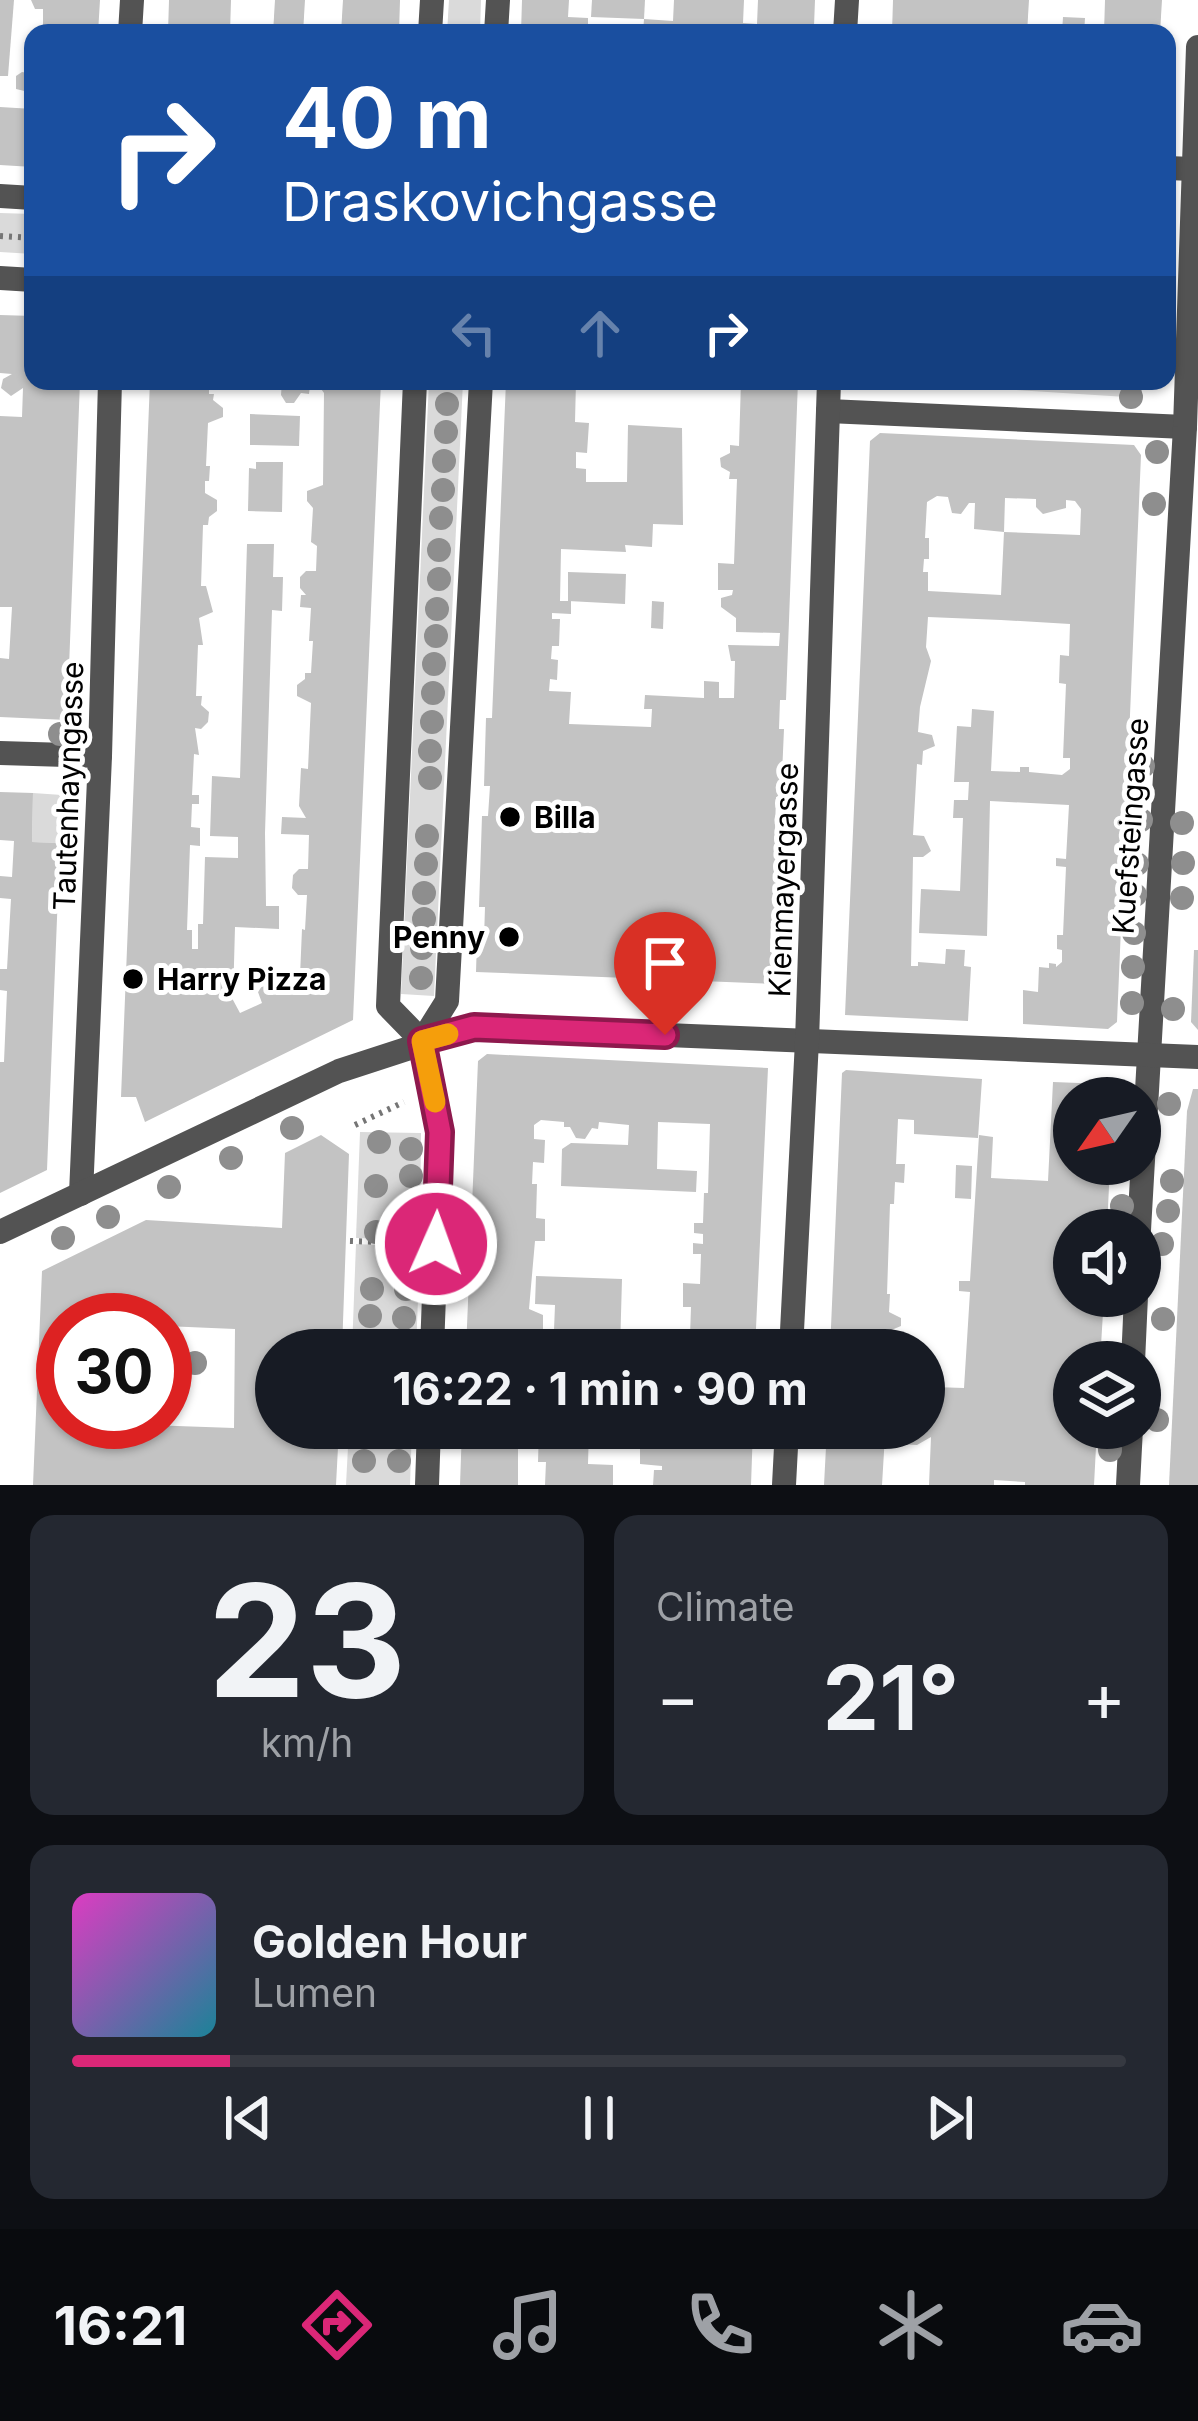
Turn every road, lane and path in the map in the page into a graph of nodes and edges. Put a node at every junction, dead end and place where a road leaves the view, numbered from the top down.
1 (1198, 47) edge
2 (1176, 168) edge
3 (1193, 169) junction
4 (1194, 286) edge
5 (110, 390) edge
6 (415, 390) edge
7 (481, 390) edge
8 (829, 390) edge
9 (828, 411) junction
10 (1185, 427) junction
11 (0, 753) edge
12 (100, 756) junction
13 (422, 1041) junction
14 (808, 1041) junction
15 (1146, 1055) junction
16 (1198, 1057) edge
17 (433, 1084) junction
18 (355, 1125) dead end
19 (81, 1194) junction
20 (1140, 1209) edge
21 (0, 1232) edge
22 (350, 1241) dead end
23 (436, 1244) junction
24 (433, 1329) edge
25 (792, 1329) edge
26 (428, 1449) edge
27 (786, 1449) edge
28 (1130, 1449) edge
29 (427, 1485) edge
30 (784, 1485) edge
31 (1128, 1485) edge

1 - 3 street
2 - 3 street
3 - 4 street, Kuefsteingasse
4 - 10 street, Kuefsteingasse
5 - 12 street, Tautenhayngasse
6 - 13 street
7 - 13 street
8 - 9 street, Kienmayergasse
9 - 10 street
9 - 14 street, Kienmayergasse
10 - 15 street, Kuefsteingasse
11 - 12 street
12 - 19 street, Tautenhayngasse
13 - 14 street
13 - 17 street
13 - 19 street
14 - 15 street
14 - 25 street, Kienmayergasse
15 - 16 street
15 - 20 street, Kuefsteingasse
17 - 18 path
17 - 23 street
19 - 21 street
22 - 23 path
23 - 24 street
26 - 29 street
27 - 30 street
28 - 31 street

